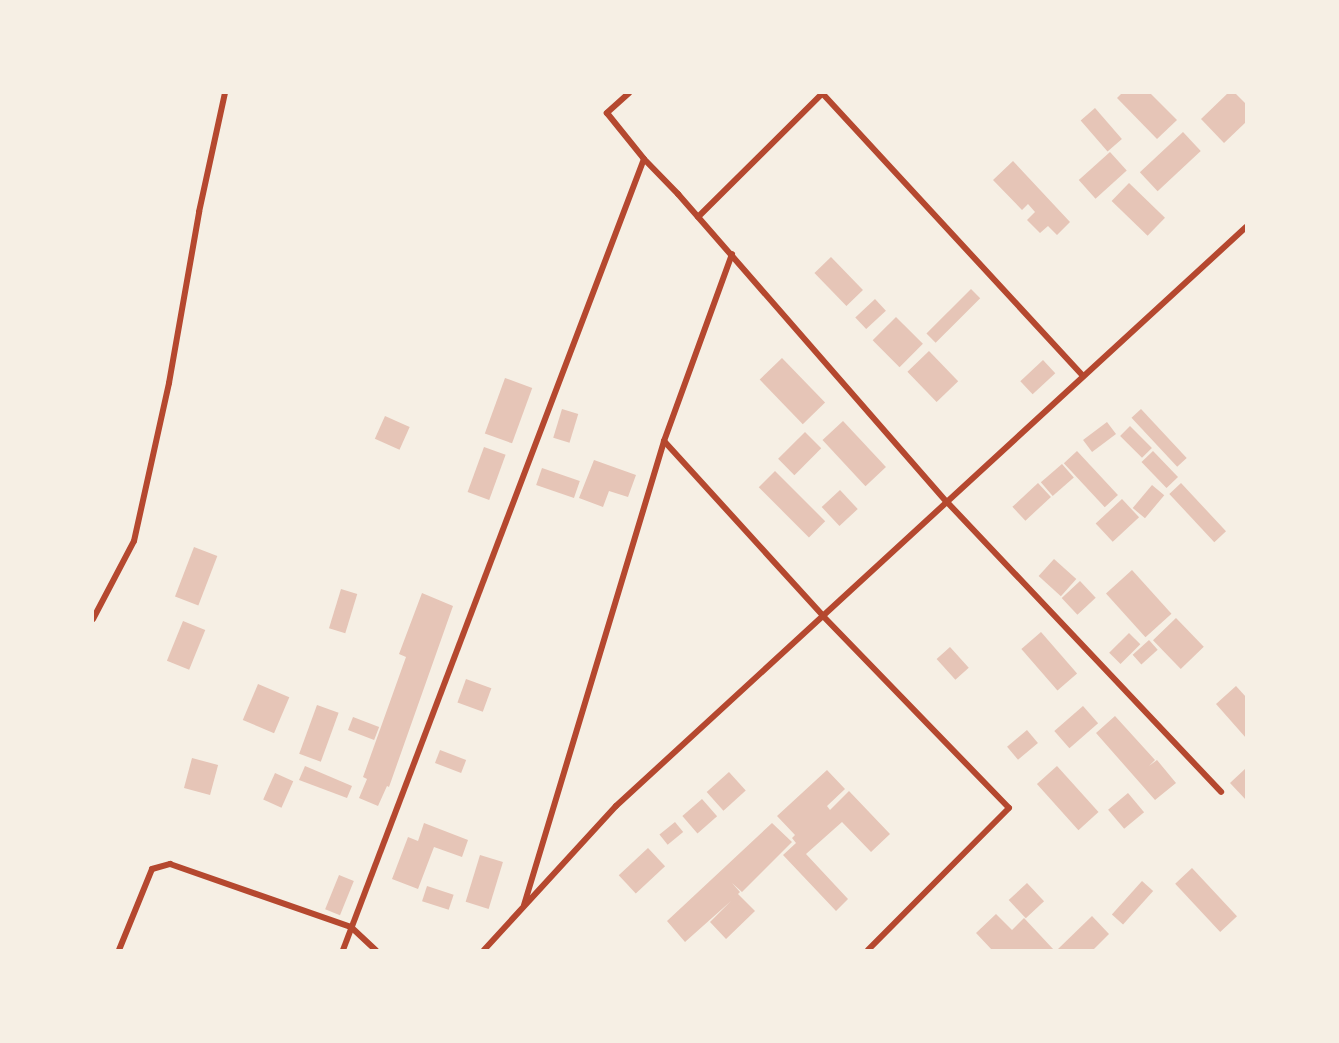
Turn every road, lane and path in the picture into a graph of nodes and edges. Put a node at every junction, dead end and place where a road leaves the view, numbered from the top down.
1 (225, 93) edge
2 (629, 93) edge
3 (822, 93) edge
4 (644, 159) junction
5 (698, 218) junction
6 (1246, 227) edge
7 (732, 254) junction
8 (1083, 376) junction
9 (664, 441) junction
10 (947, 502) junction
11 (823, 616) junction
12 (93, 619) edge
13 (1221, 792) dead end
14 (524, 907) junction
15 (351, 927) junction
16 (119, 950) edge
17 (343, 950) edge
18 (376, 950) edge
19 (484, 950) edge
20 (867, 950) edge

1 - 12 street
2 - 4 street
3 - 5 street
3 - 8 street
4 - 5 street
4 - 15 street
5 - 7 street
6 - 8 street
7 - 9 street
7 - 10 street
8 - 10 street
9 - 11 street
9 - 14 street
10 - 11 street
10 - 13 street
11 - 14 street
11 - 20 street
14 - 19 street
15 - 16 street
15 - 17 street
15 - 18 street

